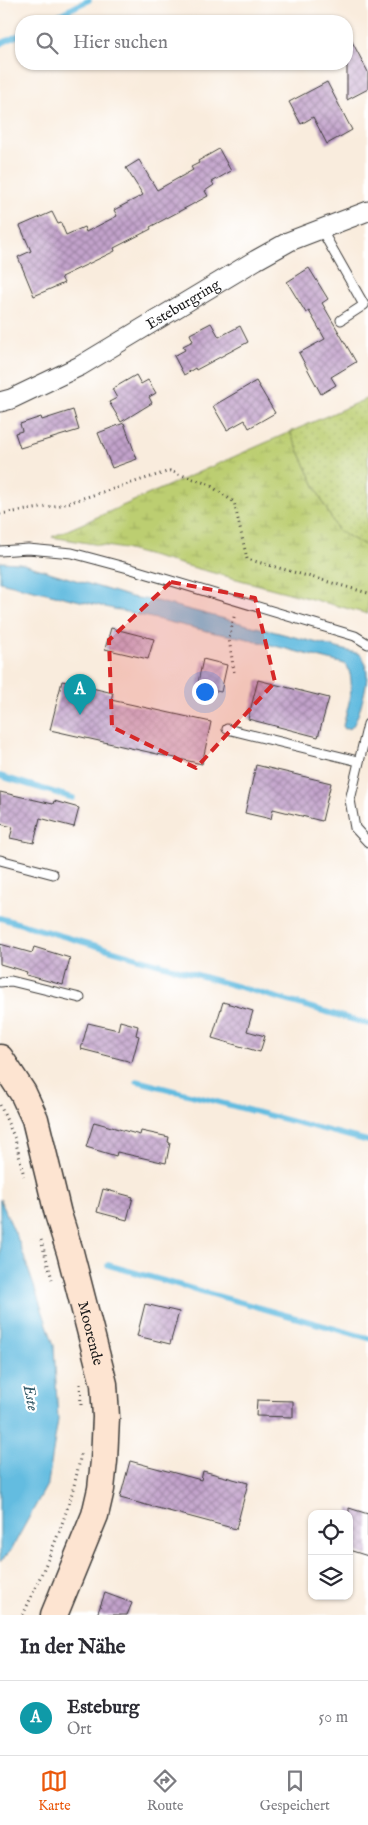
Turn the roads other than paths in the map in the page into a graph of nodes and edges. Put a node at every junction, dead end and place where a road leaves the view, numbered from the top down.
1 (368, 210) edge
2 (321, 229) junction
3 (341, 320) dead end
4 (0, 402) edge
5 (0, 550) edge
6 (368, 644) edge
7 (368, 724) edge
8 (227, 730) dead end
9 (358, 762) junction
10 (368, 842) edge
11 (0, 860) edge
12 (53, 874) dead end
13 (0, 982) edge
14 (80, 998) dead end
15 (0, 1058) edge
16 (54, 1615) edge

1 - 2 street, Esteburgring
2 - 3 lane
2 - 4 street, Esteburgring
5 - 6 lane
7 - 9 lane
8 - 9 lane
9 - 10 lane
11 - 12 lane
13 - 14 lane
15 - 16 street, Moorende

